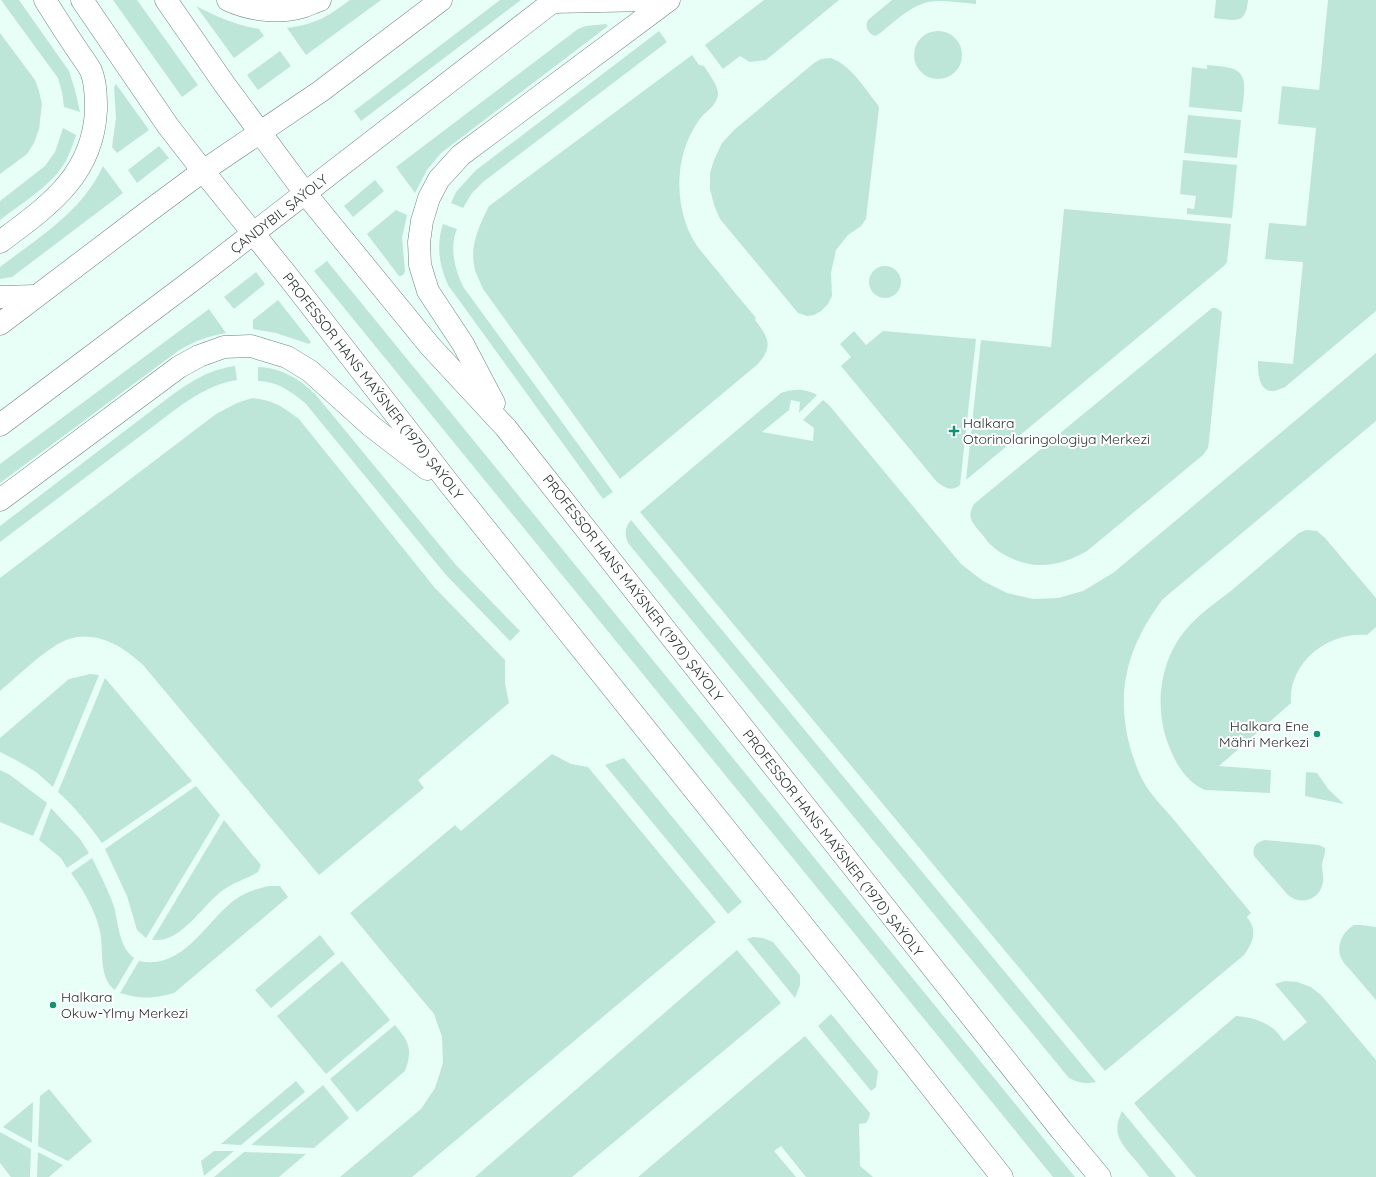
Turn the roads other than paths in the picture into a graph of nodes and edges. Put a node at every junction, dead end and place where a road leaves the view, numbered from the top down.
1 (45, 0) edge
2 (82, 0) edge
3 (166, 0) edge
4 (228, 0) edge
5 (320, 0) edge
6 (441, 0) edge
7 (650, 0) edge
8 (669, 0) edge
9 (554, 1) edge
10 (260, 132) junction
11 (203, 171) junction
12 (305, 193) junction
13 (253, 233) junction
14 (0, 242) edge
15 (36, 296) junction
16 (0, 297) edge
17 (0, 324) edge
18 (0, 424) edge
19 (506, 428) junction
20 (451, 486) junction
21 (0, 500) edge
22 (1002, 1177) edge
23 (1100, 1177) edge

1 - 14 street
2 - 11 street, PROFESSOR HANS MAÝSNER (1970) ŞAÝOLY
3 - 10 street, PROFESSOR HANS MAÝSNER (1970) ŞAÝOLY
4 - 5 street
6 - 10 street
7 - 9 street
8 - 19 street
9 - 12 street, ÇANDYBIL ŞAÝOLY
10 - 11 street
10 - 12 street, PROFESSOR HANS MAÝSNER (1970) ŞAÝOLY
11 - 13 street, PROFESSOR HANS MAÝSNER (1970) ŞAÝOLY
11 - 15 street
12 - 13 street, ÇANDYBIL ŞAÝOLY
12 - 19 street, PROFESSOR HANS MAÝSNER (1970) ŞAÝOLY
13 - 18 street, ÇANDYBIL ŞAÝOLY
13 - 20 street, PROFESSOR HANS MAÝSNER (1970) ŞAÝOLY
15 - 16 street
15 - 17 street
19 - 23 street, PROFESSOR HANS MAÝSNER (1970) ŞAÝOLY
20 - 21 street
20 - 22 street, PROFESSOR HANS MAÝSNER (1970) ŞAÝOLY

